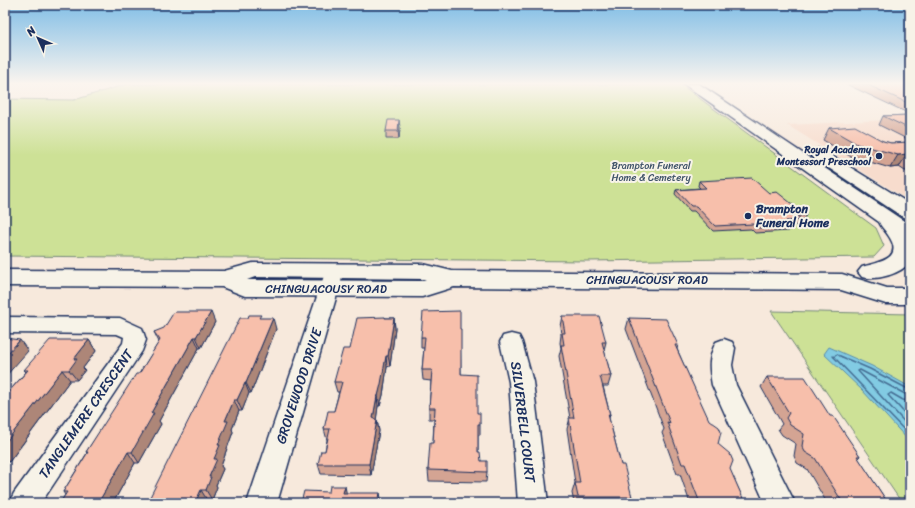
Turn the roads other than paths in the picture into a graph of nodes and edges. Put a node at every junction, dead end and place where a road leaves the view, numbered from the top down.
1 (723, 108) edge
2 (746, 108) edge
3 (749, 110) junction
4 (729, 112) junction
5 (910, 213) edge
6 (882, 215) junction
7 (910, 234) edge
8 (870, 272) junction
9 (910, 273) edge
10 (5, 278) edge
11 (333, 279) junction
12 (842, 282) junction
13 (910, 296) edge
14 (5, 325) edge
15 (511, 342) dead end
16 (724, 348) dead end
17 (24, 503) edge
18 (262, 503) edge
19 (533, 503) edge
20 (780, 503) edge

1 - 4 main road
2 - 3 main road
3 - 4 main road
3 - 5 main road
4 - 6 main road
6 - 7 main road
6 - 8 main road
8 - 9 main road, CHINGUACOUSY ROAD
8 - 12 main road, CHINGUACOUSY ROAD
10 - 11 main road, CHINGUACOUSY ROAD
11 - 12 main road, CHINGUACOUSY ROAD
11 - 18 street, GROVEWOOD DRIVE
12 - 13 main road, CHINGUACOUSY ROAD
14 - 17 street, TANGLEMERE CRESCENT
15 - 19 street, SILVERBELL COURT
16 - 20 street

